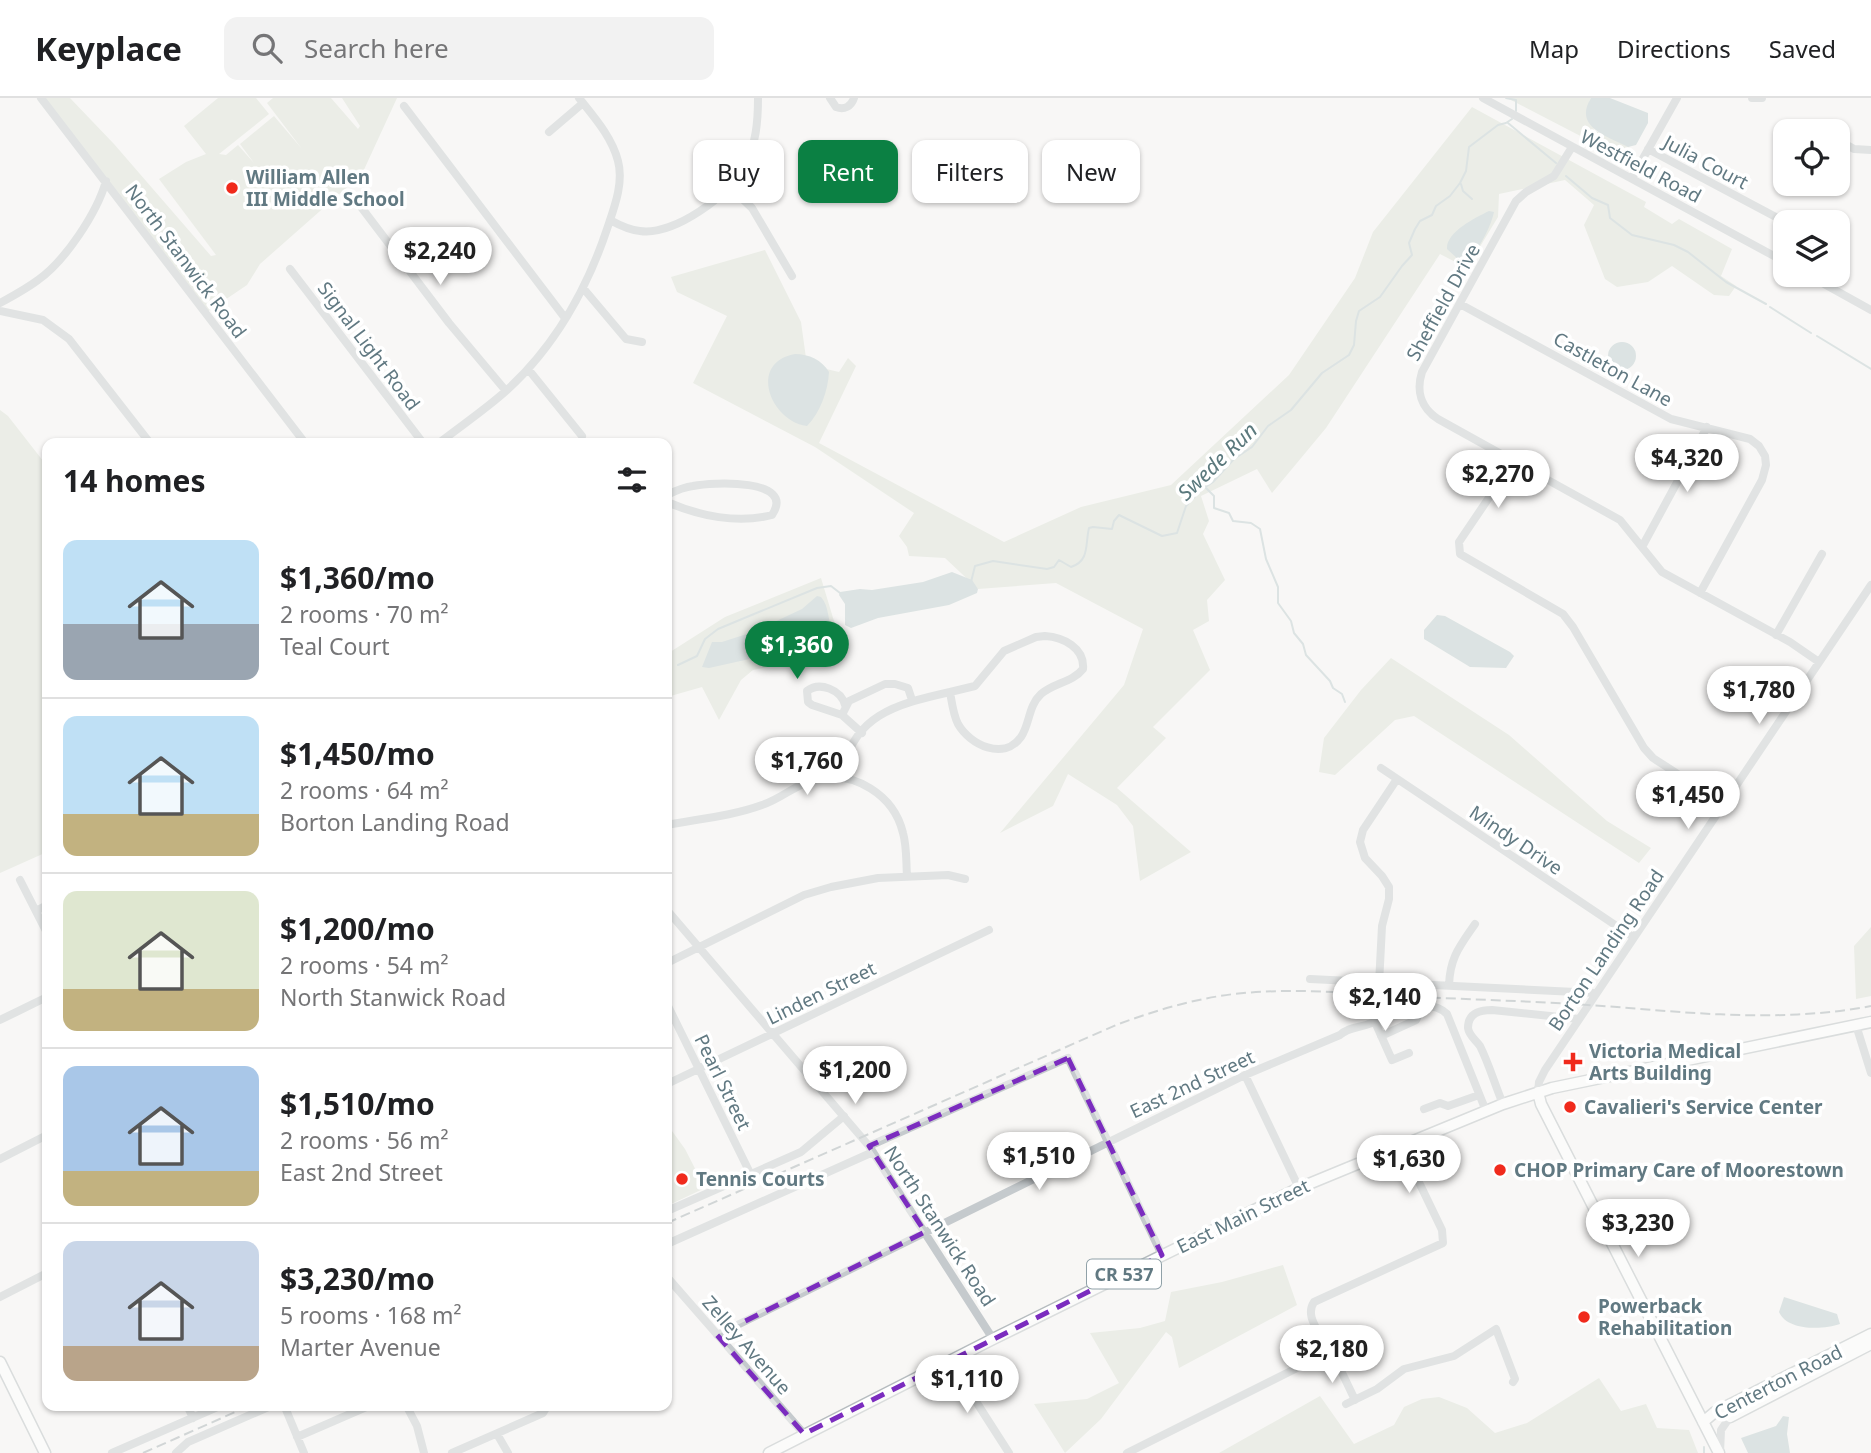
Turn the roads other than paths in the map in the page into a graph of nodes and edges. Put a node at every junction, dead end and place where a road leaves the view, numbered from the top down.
1 (41, 98) edge
2 (758, 98) edge
3 (830, 98) edge
4 (854, 98) edge
5 (1483, 98) edge
6 (1677, 98) edge
7 (1752, 98) edge
8 (1762, 98) edge
9 (581, 100) edge
10 (404, 106) dead end
11 (549, 132) dead end
12 (754, 140) edge
13 (1572, 147) junction
14 (1850, 147) edge
15 (1648, 149) junction
16 (1871, 150) edge
17 (1632, 178) junction
18 (106, 181) junction
19 (355, 200) dead end
20 (711, 203) edge
21 (747, 203) edge
22 (1773, 216) edge
23 (610, 220) junction
24 (1773, 255) edge
25 (290, 269) dead end
26 (792, 276) dead end
27 (1830, 287) edge
28 (583, 288) junction
29 (16, 294) junction
30 (0, 303) edge
31 (1460, 304) junction
32 (1871, 310) edge
33 (0, 311) edge
34 (23, 314) junction
35 (565, 318) junction
36 (642, 342) dead end
37 (528, 369) junction
38 (506, 391) junction
39 (1707, 427) junction
40 (582, 436) dead end
41 (146, 438) edge
42 (301, 438) edge
43 (419, 438) edge
44 (445, 438) edge
45 (1513, 462) junction
46 (672, 493) edge
47 (672, 503) edge
48 (1642, 547) junction
49 (1822, 554) dead end
50 (1871, 585) edge
51 (1700, 593) junction
52 (1776, 635) junction
53 (1819, 662) junction
54 (950, 692) junction
55 (912, 701) junction
56 (845, 705) junction
57 (842, 715) junction
58 (862, 733) junction
59 (1381, 768) dead end
60 (842, 778) junction
61 (1397, 779) junction
62 (1724, 804) junction
63 (672, 824) edge
64 (907, 876) junction
65 (965, 879) dead end
66 (20, 880) dead end
67 (42, 908) edge
68 (36, 911) junction
69 (672, 915) edge
70 (42, 923) edge
71 (1475, 923) dead end
72 (989, 930) dead end
73 (1633, 937) junction
74 (699, 948) junction
75 (672, 961) edge
76 (1310, 979) dead end
77 (1379, 984) junction
78 (1449, 985) junction
79 (1596, 992) junction
80 (42, 999) edge
81 (1422, 1007) junction
82 (672, 1014) edge
83 (1579, 1019) junction
84 (0, 1020) edge
85 (1375, 1021) junction
86 (1871, 1022) edge
87 (1856, 1025) junction
88 (774, 1033) junction
89 (1381, 1036) junction
90 (1409, 1053) dead end
91 (699, 1069) junction
92 (1871, 1073) edge
93 (1245, 1075) junction
94 (672, 1082) edge
95 (1538, 1092) junction
96 (1479, 1095) junction
97 (1503, 1104) junction
98 (1424, 1109) dead end
99 (1486, 1111) junction
100 (844, 1116) junction
101 (42, 1138) edge
102 (1108, 1142) junction
103 (1401, 1145) junction
104 (871, 1149) junction
105 (0, 1159) edge
106 (751, 1175) junction
107 (1300, 1188) junction
108 (672, 1209) edge
109 (925, 1232) junction
110 (672, 1242) edge
111 (1162, 1255) junction
112 (42, 1276) edge
113 (672, 1283) edge
114 (0, 1297) edge
115 (1871, 1334) edge
116 (717, 1335) junction
117 (993, 1339) junction
118 (1871, 1344) edge
119 (1322, 1353) junction
120 (950, 1361) junction
121 (0, 1363) edge
122 (1513, 1382) dead end
123 (190, 1411) edge
124 (209, 1411) edge
125 (260, 1411) edge
126 (287, 1411) edge
127 (357, 1411) edge
128 (409, 1411) edge
129 (543, 1411) edge
130 (1730, 1417) junction
131 (193, 1418) junction
132 (1703, 1422) junction
133 (497, 1434) junction
134 (804, 1434) junction
135 (298, 1437) junction
136 (1004, 1452) edge
137 (46, 1453) edge
138 (112, 1453) edge
139 (176, 1453) edge
140 (304, 1453) edge
141 (424, 1453) edge
142 (452, 1453) edge
143 (508, 1453) edge
144 (769, 1453) edge
145 (1127, 1453) edge
146 (1719, 1453) edge

1 - 18 street, North Stanwick Road
2 - 12 street
3 - 4 street
5 - 13 street, Westfield Road
6 - 15 street
7 - 8 street
9 - 11 street
9 - 23 street
10 - 35 street
13 - 17 street, Westfield Road
13 - 31 street, Sheffield Drive
14 - 16 street
15 - 17 street
15 - 22 street, Julia Court
17 - 24 street, Westfield Road
18 - 29 street
18 - 42 street, North Stanwick Road
19 - 38 street
20 - 23 street
21 - 26 street
23 - 28 street
25 - 43 street, Signal Light Road
27 - 32 street
28 - 35 street
28 - 36 street
29 - 30 street
29 - 34 street
31 - 39 street, Castleton Lane
31 - 45 street, Sheffield Drive
33 - 34 street
34 - 41 street
35 - 37 street
37 - 38 street
37 - 40 street
38 - 44 street
39 - 48 street
39 - 51 street, Castleton Lane
45 - 48 street, Sheffield Drive
45 - 62 street
46 - 47 street
48 - 51 street, Sheffield Drive
49 - 52 street
50 - 53 street, Borton Landing Road
51 - 52 street, Sheffield Drive
52 - 53 street, Sheffield Drive
53 - 62 street, Borton Landing Road
54 - 54 street
54 - 55 street
55 - 56 street
55 - 58 street
56 - 57 street
56 - 57 street
57 - 58 street
58 - 60 street
59 - 61 street, Mindy Drive
60 - 63 street
60 - 64 street
61 - 73 street, Mindy Drive
61 - 77 street
62 - 73 street, Borton Landing Road
64 - 65 street
64 - 74 street
66 - 68 street
67 - 68 street
68 - 70 street
69 - 74 street, North Stanwick Road
71 - 78 street
72 - 88 street, Linden Street
73 - 79 street, Borton Landing Road
74 - 75 street
74 - 88 street, North Stanwick Road
76 - 77 street
77 - 78 street
78 - 79 street
79 - 83 street, Borton Landing Road
80 - 84 street
81 - 85 street, East 2nd Street
81 - 89 street
81 - 96 street
82 - 91 street, Pearl Street
83 - 95 street, Borton Landing Road
83 - 97 street
85 - 89 street
85 - 93 street, East 2nd Street
86 - 87 main road, CR 537
87 - 92 street
87 - 95 main road, CR 537
88 - 91 street, Linden Street
88 - 100 street, North Stanwick Road
89 - 90 street
91 - 94 street, Linden Street
91 - 106 street, Pearl Street
93 - 102 street, East 2nd Street
93 - 107 street
95 - 97 main road, East Main Street / CR 537
95 - 132 main road
96 - 98 street
96 - 99 street
97 - 99 main road, East Main Street / CR 537
99 - 103 main road, East Main Street / CR 537
100 - 104 street, North Stanwick Road
100 - 106 street
101 - 105 street
102 - 104 street
102 - 109 street, East 2nd Street
102 - 111 street
103 - 107 main road, East Main Street / CR 537
103 - 119 street
104 - 109 street, North Stanwick Road
104 - 110 street
106 - 108 street
107 - 111 main road, East Main Street / CR 537
109 - 116 street, East 2nd Street
109 - 117 street, North Stanwick Road
111 - 117 main road, East Main Street / CR 537
112 - 114 street
113 - 116 street, Zelley Avenue
115 - 132 main road, Centerton Road
116 - 134 street, Zelley Avenue
117 - 120 main road, East Main Street / CR 537
118 - 130 main road, Centerton Road
119 - 122 street
119 - 145 street
120 - 134 main road, East Main Street / CR 537
120 - 136 street
121 - 137 main road
123 - 131 street
124 - 131 street
125 - 139 street
126 - 135 street
127 - 135 street
128 - 141 street
129 - 133 street
130 - 132 street, Centerton Road
130 - 146 street
131 - 138 street
132 - 146 main road
133 - 142 street
133 - 143 street
134 - 144 main road, East Main Street / CR 537
135 - 140 street

